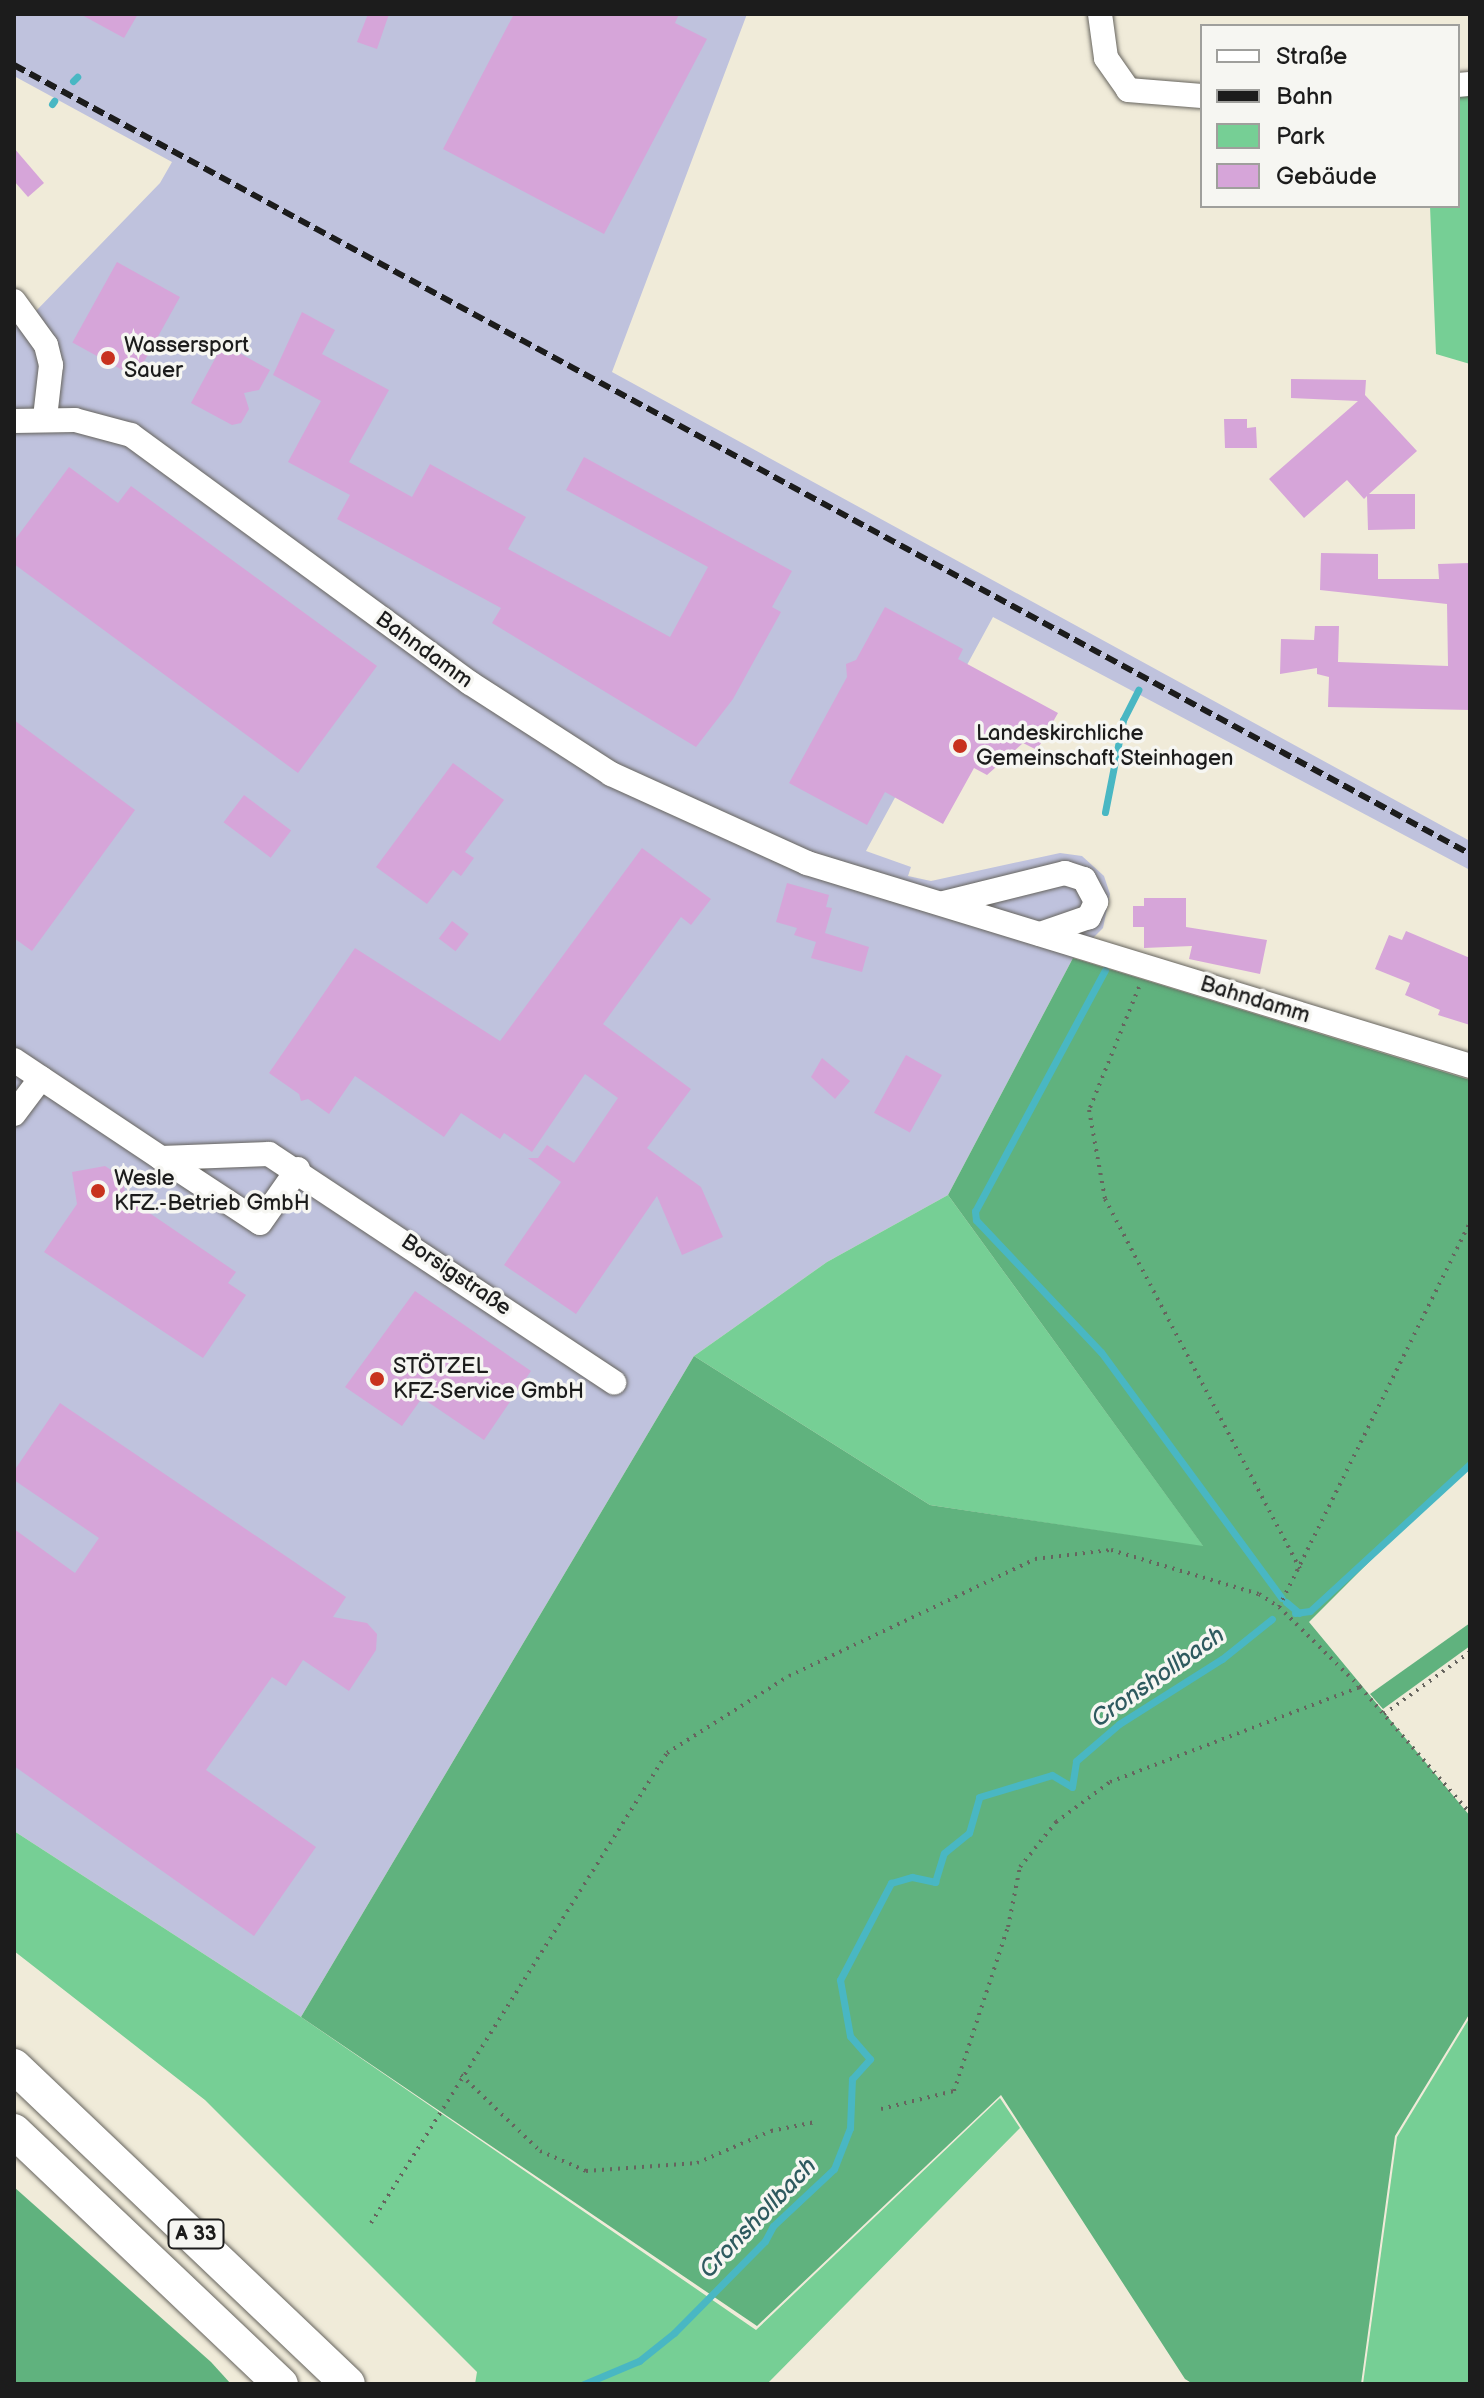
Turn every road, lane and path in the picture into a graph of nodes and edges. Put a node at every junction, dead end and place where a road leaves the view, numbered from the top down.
1 (1100, 14) edge
2 (1200, 96) edge
3 (14, 301) edge
4 (45, 418) junction
5 (14, 421) edge
6 (942, 904) junction
7 (1040, 934) junction
8 (1147, 968) junction
9 (14, 1060) edge
10 (1470, 1066) edge
11 (41, 1078) junction
12 (14, 1114) edge
13 (161, 1158) junction
14 (298, 1169) junction
15 (1470, 1222) edge
16 (614, 1382) dead end
17 (1300, 1569) junction
18 (1279, 1607) junction
19 (1470, 1652) edge
20 (1360, 1687) junction
21 (1384, 1714) junction
22 (1470, 1813) edge
23 (14, 2066) edge
24 (461, 2075) junction
25 (881, 2109) dead end
26 (815, 2122) dead end
27 (14, 2131) edge
28 (371, 2223) dead end
29 (281, 2384) edge
30 (348, 2384) edge

1 - 2 street
3 - 4 street
4 - 5 street, Bahndamm
4 - 6 street, Bahndamm
6 - 7 street, Bahndamm
6 - 7 street
7 - 8 street, Bahndamm
8 - 10 street, Bahndamm
8 - 17 path
9 - 11 street
11 - 12 street
11 - 13 street
13 - 14 street, Borsigstraße
13 - 14 street
14 - 16 street, Borsigstraße
15 - 17 path
17 - 18 path
18 - 20 path
18 - 24 path
19 - 21 path
20 - 21 path
20 - 25 path
21 - 22 path
23 - 30 highway, A 33
24 - 26 path
24 - 28 path
27 - 29 highway, A 33

